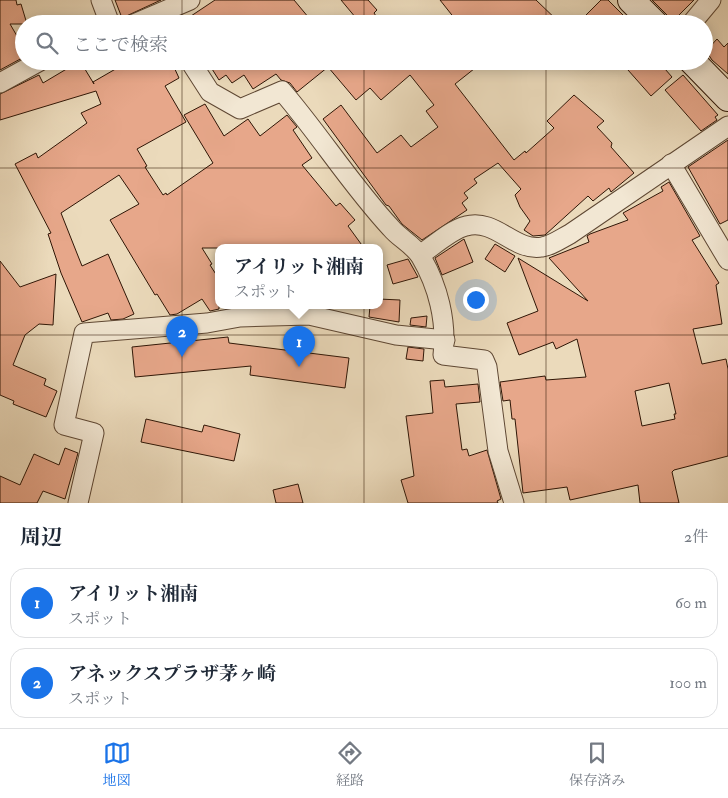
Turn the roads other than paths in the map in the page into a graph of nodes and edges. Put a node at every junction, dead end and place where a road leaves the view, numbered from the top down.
1 (102, 0) edge
2 (190, 0) edge
3 (631, 0) edge
4 (711, 0) edge
5 (107, 15) edge
6 (169, 15) edge
7 (646, 15) edge
8 (698, 15) edge
9 (24, 70) edge
10 (196, 70) edge
11 (701, 70) edge
12 (0, 83) edge
13 (728, 98) edge
14 (728, 126) edge
15 (670, 164) junction
16 (420, 255) junction
17 (728, 260) edge
18 (444, 340) junction
19 (78, 503) edge
20 (514, 503) edge

1 - 5 street
2 - 6 street
3 - 7 street
4 - 8 street
9 - 12 street
10 - 16 street
11 - 13 street
14 - 15 street
15 - 16 street
15 - 17 street
16 - 18 street
18 - 19 street
18 - 20 street

